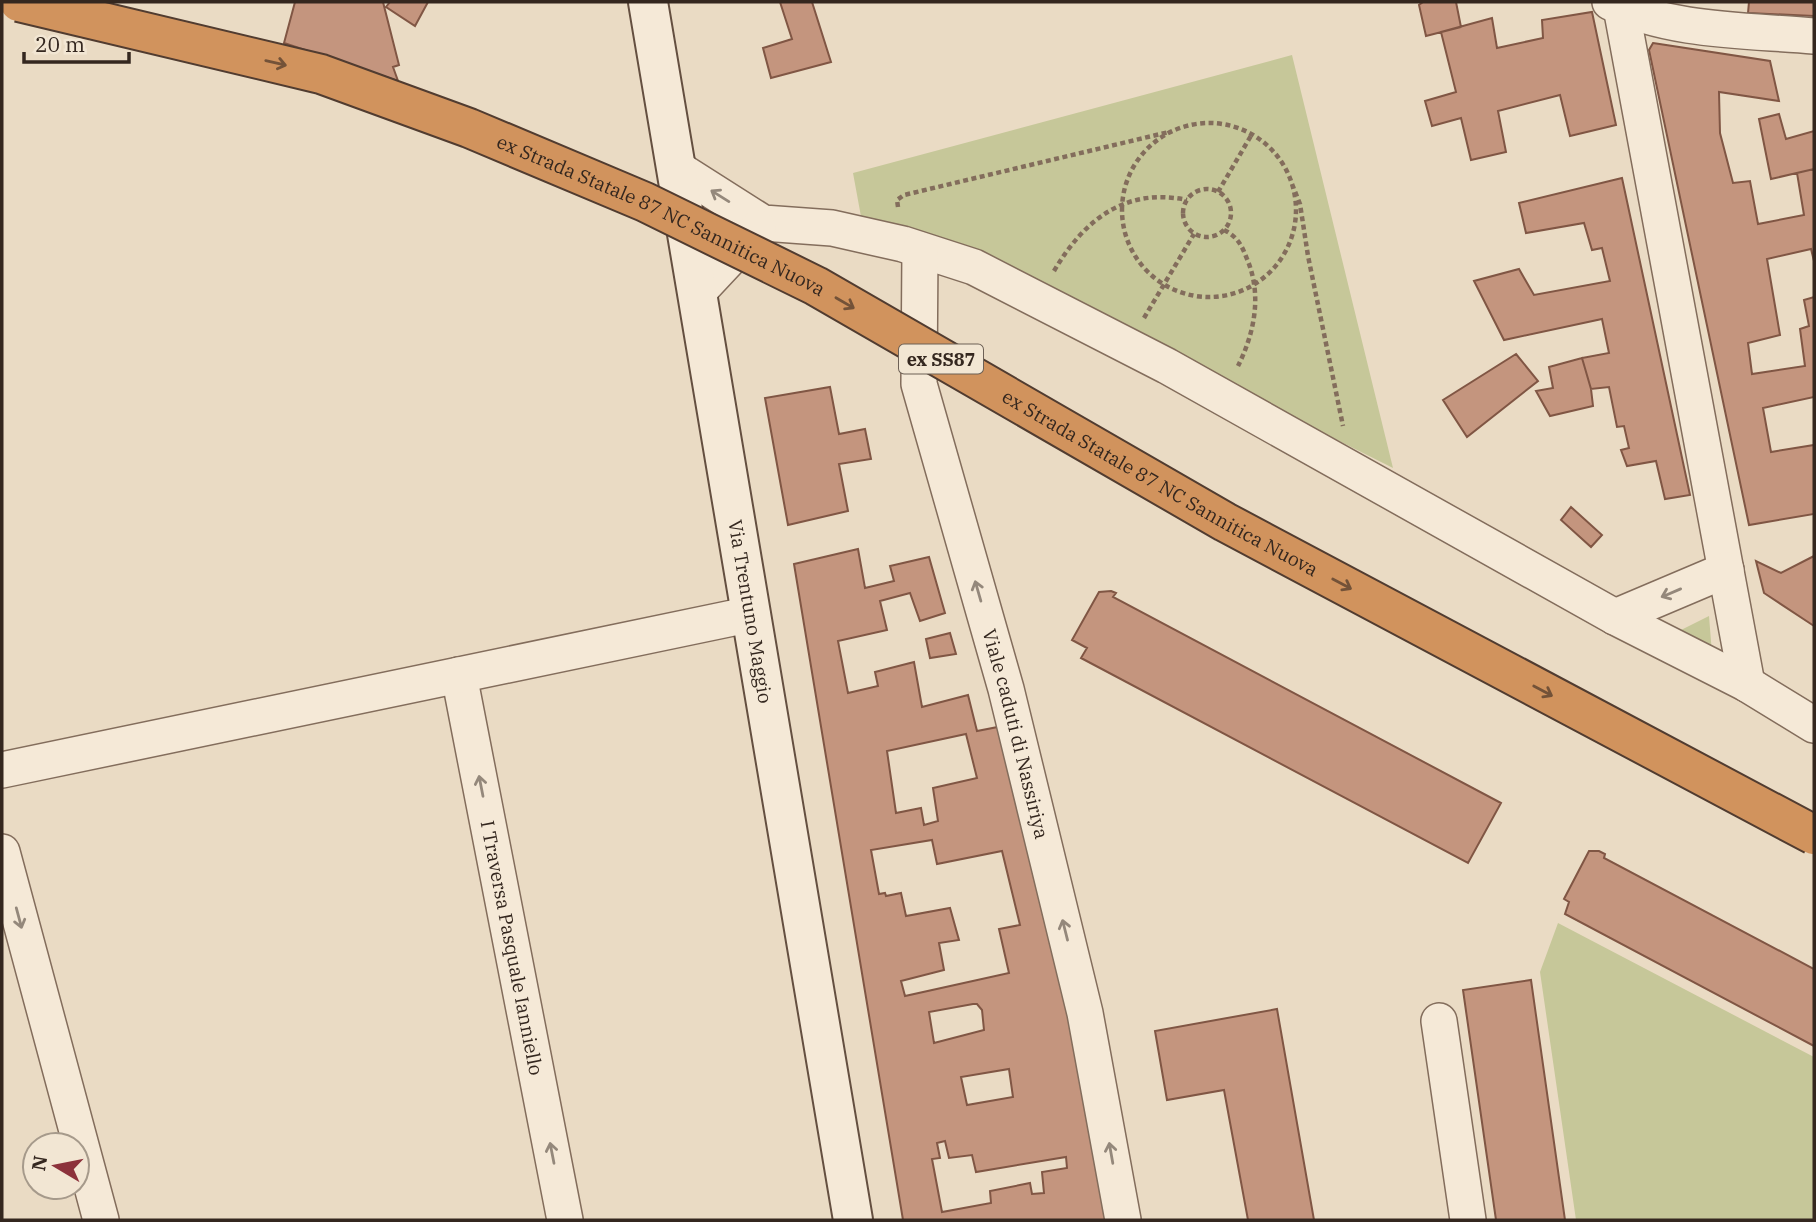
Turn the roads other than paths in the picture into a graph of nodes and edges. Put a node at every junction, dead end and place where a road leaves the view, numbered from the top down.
1 (19, 2) edge
2 (648, 2) edge
3 (1615, 4) edge
4 (1814, 36) edge
5 (678, 169) junction
6 (763, 223) junction
7 (920, 250) junction
8 (699, 291) junction
9 (1726, 570) junction
10 (752, 614) junction
11 (1615, 617) junction
12 (459, 675) junction
13 (1747, 684) junction
14 (1814, 725) edge
15 (2, 770) edge
16 (1814, 835) edge
17 (2, 852) edge
18 (1439, 1021) dead end
19 (100, 1220) edge
20 (565, 1220) edge
21 (853, 1220) edge
22 (1123, 1220) edge
23 (1468, 1220) edge

1 -> 16 highway, ex Strada Statale 87 NC Sannitica Nuova / ex SS87, bridge
2 - 5 street, Via Trentuno Maggio
3 - 4 street
3 - 9 street
6 -> 5 street
5 - 8 street, Via Trentuno Maggio
6 - 7 street
6 - 8 street
7 - 11 street
22 -> 7 street, Viale caduti di Nassiriya
8 - 10 street, Via Trentuno Maggio
9 -> 11 street
9 - 13 street
10 - 12 street
10 - 21 street, Via Trentuno Maggio
11 - 13 street
12 - 15 street
20 -> 12 street, I Traversa Pasquale Ianniello
13 - 14 street
17 -> 19 street
18 - 23 street

